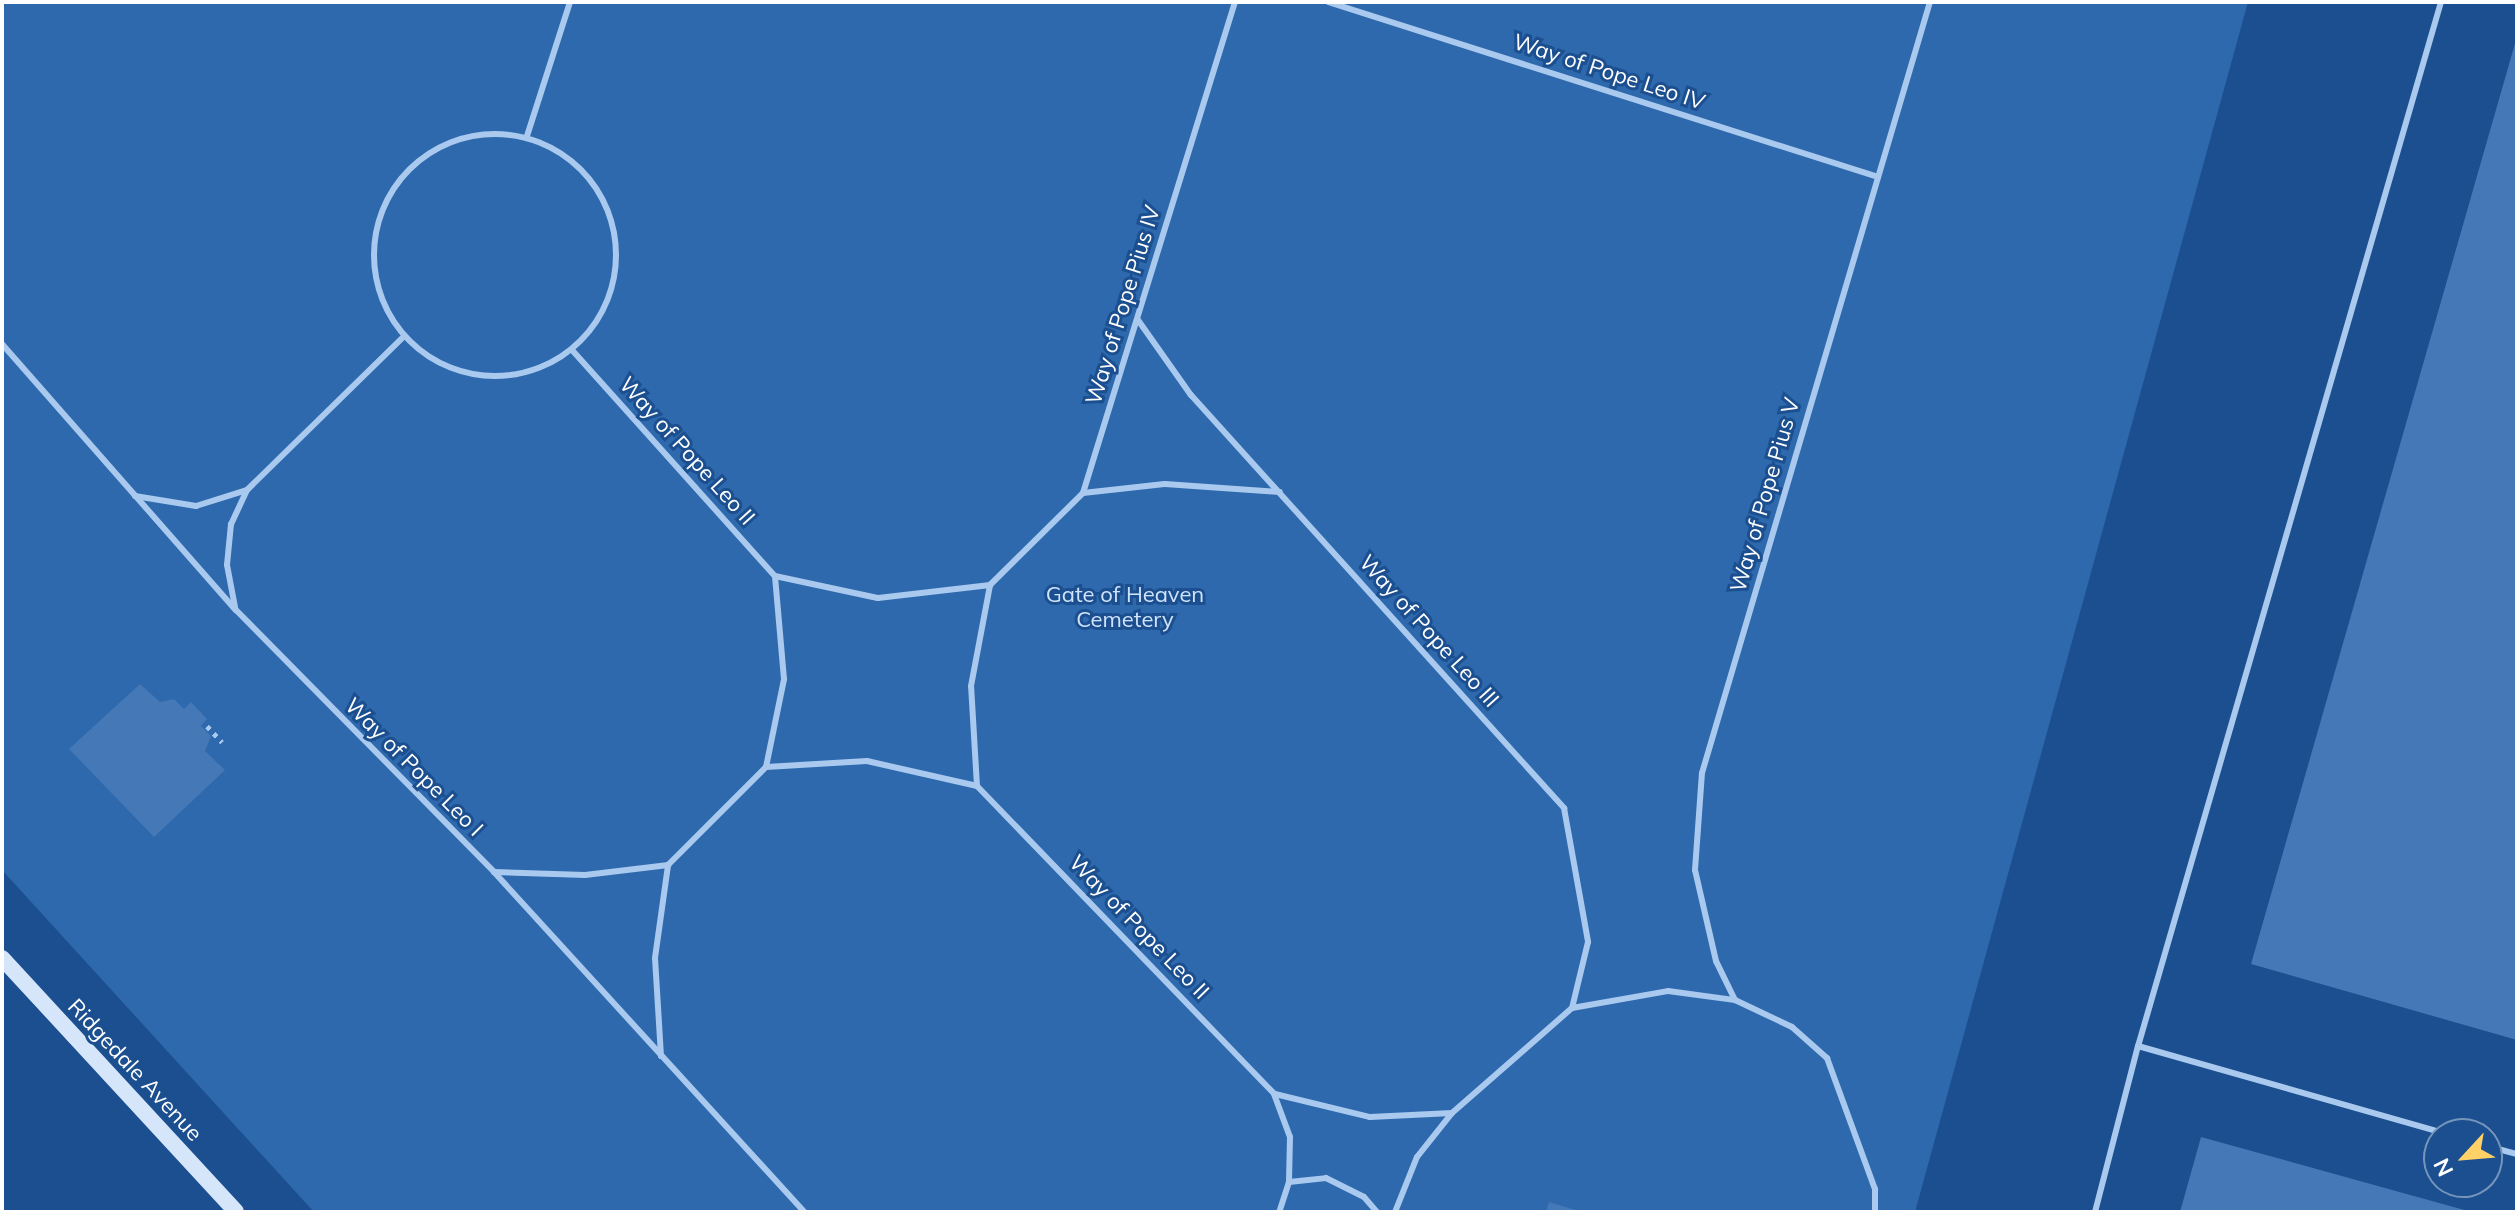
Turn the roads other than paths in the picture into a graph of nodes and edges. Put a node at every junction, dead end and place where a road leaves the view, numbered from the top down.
1 (570, 2) edge
2 (1235, 2) edge
3 (1328, 2) edge
4 (1930, 2) edge
5 (2441, 2) edge
6 (527, 136) junction
7 (1878, 177) junction
8 (1138, 320) junction
9 (404, 336) junction
10 (2, 344) edge
11 (572, 350) junction
12 (247, 490) junction
13 (1280, 492) junction
14 (1083, 493) junction
15 (135, 496) junction
16 (775, 576) junction
17 (990, 585) junction
18 (236, 610) junction
19 (766, 767) junction
20 (977, 786) junction
21 (668, 865) junction
22 (494, 872) junction
23 (2, 958) edge
24 (1735, 1000) junction
25 (1572, 1008) junction
26 (2138, 1046) junction
27 (661, 1056) junction
28 (1274, 1094) junction
29 (1452, 1113) junction
30 (2423, 1127) edge
31 (1289, 1182) junction
32 (797, 1204) junction
33 (236, 1212) edge
34 (789, 1212) edge
35 (804, 1212) edge
36 (1279, 1212) edge
37 (1377, 1212) edge
38 (1395, 1212) edge
39 (1875, 1212) edge
40 (2095, 1212) edge

1 - 6 lane
2 - 8 lane, Way of Pope Pius IV
3 - 7 lane, Way of Pope Leo IV
4 - 7 lane, Way of Pope Pius V
5 - 26 lane
6 - 9 lane
6 - 11 lane
7 - 24 lane, Way of Pope Pius V
8 - 13 lane, Way of Pope Leo III
8 - 14 lane, Way of Pope Pius IV
9 - 11 lane
9 - 12 lane
10 - 15 lane, Way of Pope Leo I
11 - 16 lane, Way of Pope Leo II
12 - 15 lane
12 - 18 lane
13 - 14 lane
13 - 25 lane, Way of Pope Leo III
14 - 17 lane, Way of Pope Pius IV
15 - 18 lane, Way of Pope Leo I
16 - 17 lane
16 - 19 lane
17 - 20 lane
18 - 22 lane, Way of Pope Leo I
19 - 20 lane
19 - 21 lane
20 - 28 lane, Way of Pope Leo II
21 - 22 lane
21 - 27 lane
22 - 27 lane, Way of Pope Leo I
23 - 33 main road, Ridgedale Avenue
24 - 25 lane
24 - 39 lane
25 - 29 lane
26 - 30 lane
26 - 40 lane
27 - 32 lane, Way of Pope Leo I
28 - 29 lane
28 - 31 lane, Way of Pope Leo II
29 - 38 lane
31 - 36 lane, Way of Pope Leo II
31 - 37 lane
32 - 34 lane
32 - 35 lane, Way of Pope Leo I

